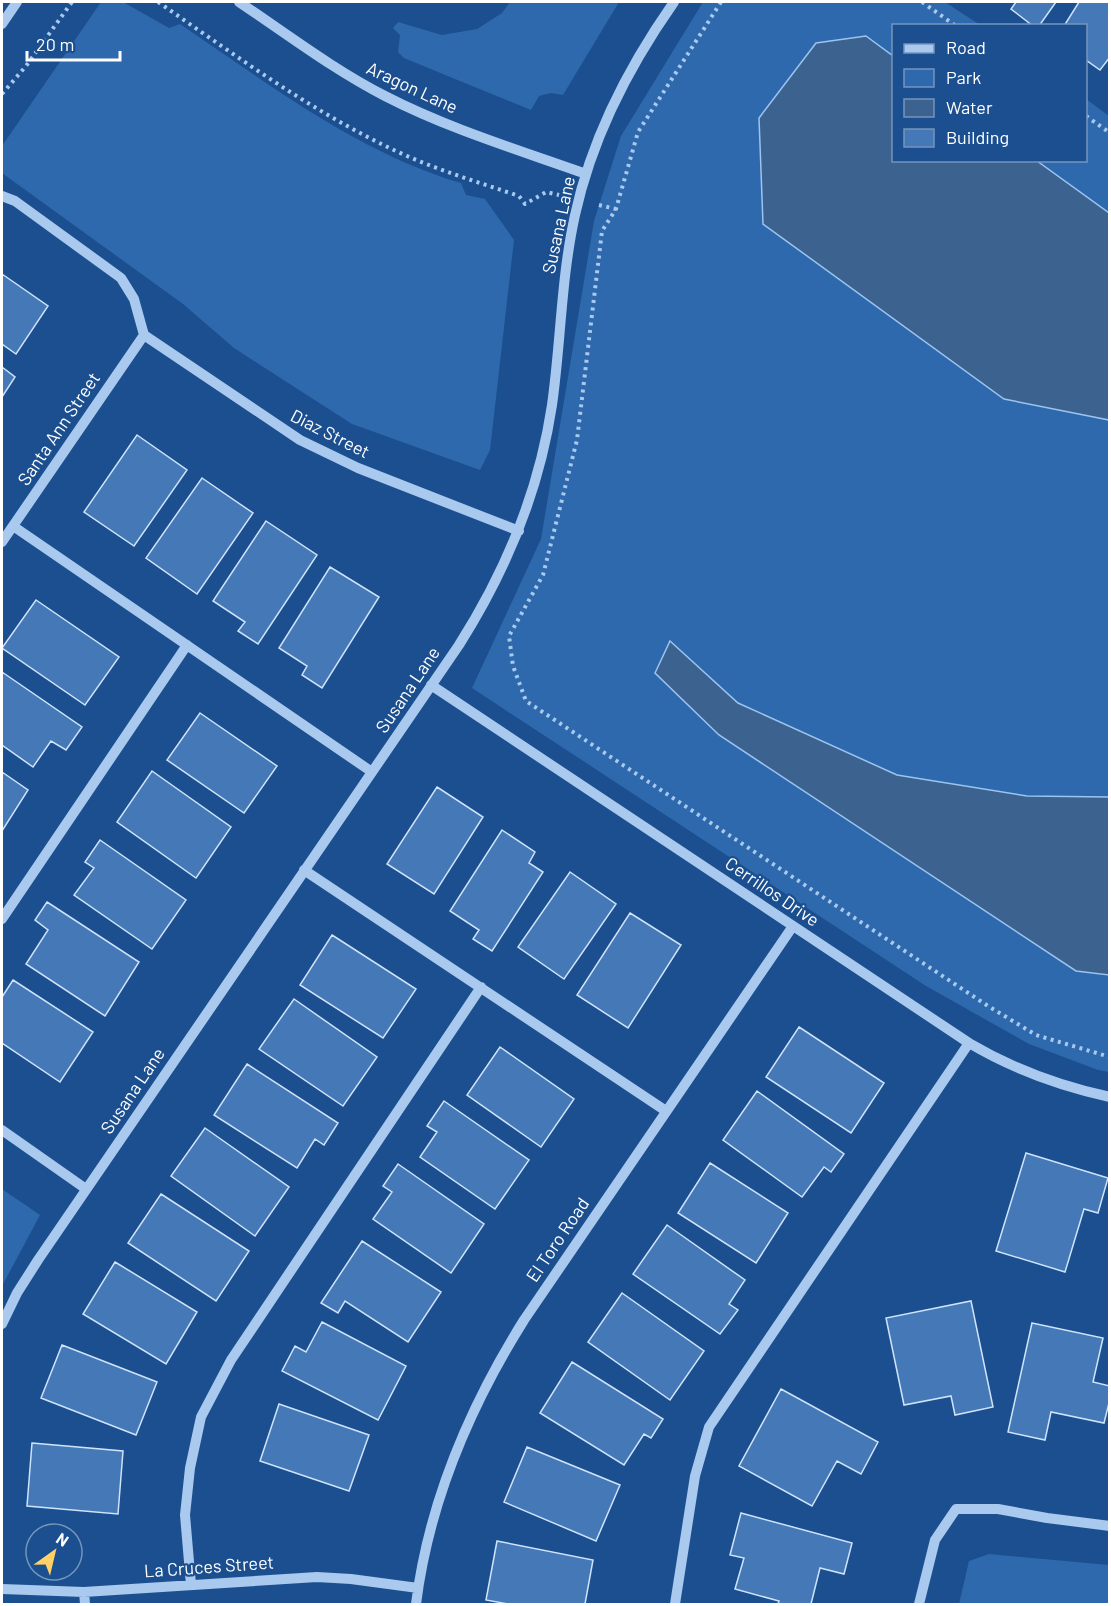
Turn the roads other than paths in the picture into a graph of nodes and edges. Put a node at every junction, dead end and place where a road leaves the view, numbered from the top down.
1 (17, 2) edge
2 (239, 2) edge
3 (674, 2) edge
4 (2, 24) edge
5 (586, 174) junction
6 (2, 196) edge
7 (144, 335) junction
8 (13, 526) junction
9 (519, 531) junction
10 (2, 542) edge
11 (187, 645) junction
12 (432, 685) junction
13 (372, 772) junction
14 (304, 870) junction
15 (2, 919) edge
16 (793, 926) junction
17 (481, 987) junction
18 (969, 1043) junction
19 (1110, 1097) edge
20 (666, 1111) junction
21 (2, 1130) edge
22 (86, 1189) junction
23 (2, 1324) edge
24 (1110, 1526) edge
25 (191, 1585) junction
26 (418, 1588) junction
27 (2, 1589) edge
28 (84, 1592) junction
29 (85, 1605) edge
30 (416, 1605) edge
31 (675, 1605) edge
32 (919, 1605) edge

1 - 4 street
2 - 5 street, Aragon Lane
3 - 5 street, Susana Lane
5 - 9 street, Susana Lane
6 - 7 street
7 - 8 street, Santa Ann Street
7 - 9 street, Diaz Street
8 - 10 street, Santa Ann Street
8 - 11 street
9 - 12 street, Susana Lane
11 - 13 street
11 - 15 street
12 - 13 street, Susana Lane
12 - 16 street, Cerrillos Drive
13 - 14 street, Susana Lane
14 - 17 street
14 - 22 street, Susana Lane
16 - 18 street, Cerrillos Drive
16 - 20 street, El Toro Road
17 - 20 street
17 - 25 street
18 - 19 street, Cerrillos Drive
18 - 31 street
20 - 26 street, El Toro Road
21 - 22 street
22 - 23 street, Susana Lane
24 - 32 street
25 - 26 street, La Cruces Street
25 - 28 street, La Cruces Street
26 - 30 street, El Toro Road
27 - 28 street, La Cruces Street
28 - 29 street

